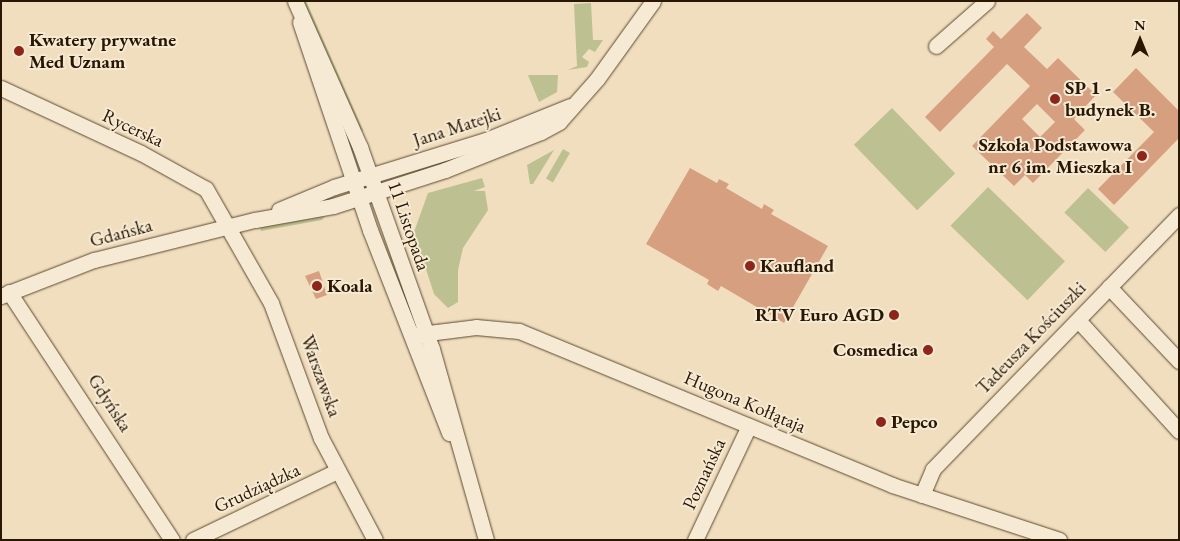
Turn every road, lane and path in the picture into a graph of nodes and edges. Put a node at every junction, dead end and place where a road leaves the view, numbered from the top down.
1 (654, 1) edge
2 (987, 1) edge
3 (296, 2) edge
4 (936, 46) dead end
5 (1, 88) edge
6 (571, 106) junction
7 (360, 147) junction
8 (343, 153) junction
9 (398, 166) junction
10 (370, 175) junction
11 (353, 181) junction
12 (404, 184) junction
13 (327, 190) junction
14 (377, 192) junction
15 (359, 198) junction
16 (333, 206) junction
17 (1179, 215) edge
18 (255, 220) junction
19 (388, 224) junction
20 (229, 226) junction
21 (370, 230) junction
22 (1109, 287) junction
23 (5, 294) edge
24 (1078, 320) junction
25 (419, 333) junction
26 (1179, 360) edge
27 (749, 426) junction
28 (1179, 431) edge
29 (338, 472) junction
30 (922, 495) junction
31 (172, 540) edge
32 (193, 540) edge
33 (375, 540) edge
34 (486, 540) edge
35 (695, 540) edge
36 (1059, 540) edge

1 - 6 street, Jana Matejki
2 - 4 street
3 - 7 street, 11 Listopada
3 - 8 street, 11 Listopada
5 - 20 street, Rycerska
6 - 9 street, Jana Matejki
6 - 12 street, Jana Matejki
7 - 9 street
7 - 10 street, 11 Listopada
8 - 11 street, 11 Listopada
8 - 13 street
9 - 10 street, Jana Matejki
10 - 11 street, Jana Matejki
10 - 14 street, 11 Listopada
11 - 13 street, Gdańska
11 - 15 street, 11 Listopada
12 - 14 street, Jana Matejki
12 - 19 street
13 - 18 street, Gdańska
14 - 15 street, Gdańska
14 - 19 street, 11 Listopada
15 - 16 street, Gdańska
15 - 21 street, 11 Listopada
16 - 18 street, Gdańska
16 - 21 street
17 - 22 street, Tadeusza Kościuszki
18 - 20 street, Gdańska
19 - 25 street, 11 Listopada
20 - 23 street, Gdańska
20 - 29 street, Warszawska
21 - 25 street, 11 Listopada
22 - 24 street, Tadeusza Kościuszki
22 - 26 street
23 - 31 street, Gdyńska
24 - 28 street
24 - 30 street, Tadeusza Kościuszki
25 - 27 street, Hugona Kołłątaja
25 - 34 street, 11 Listopada
27 - 30 street, Hugona Kołłątaja
27 - 35 street, Poznańska
29 - 32 street, Grudziądzka
29 - 33 street, Warszawska
30 - 36 street, Hugona Kołłątaja

